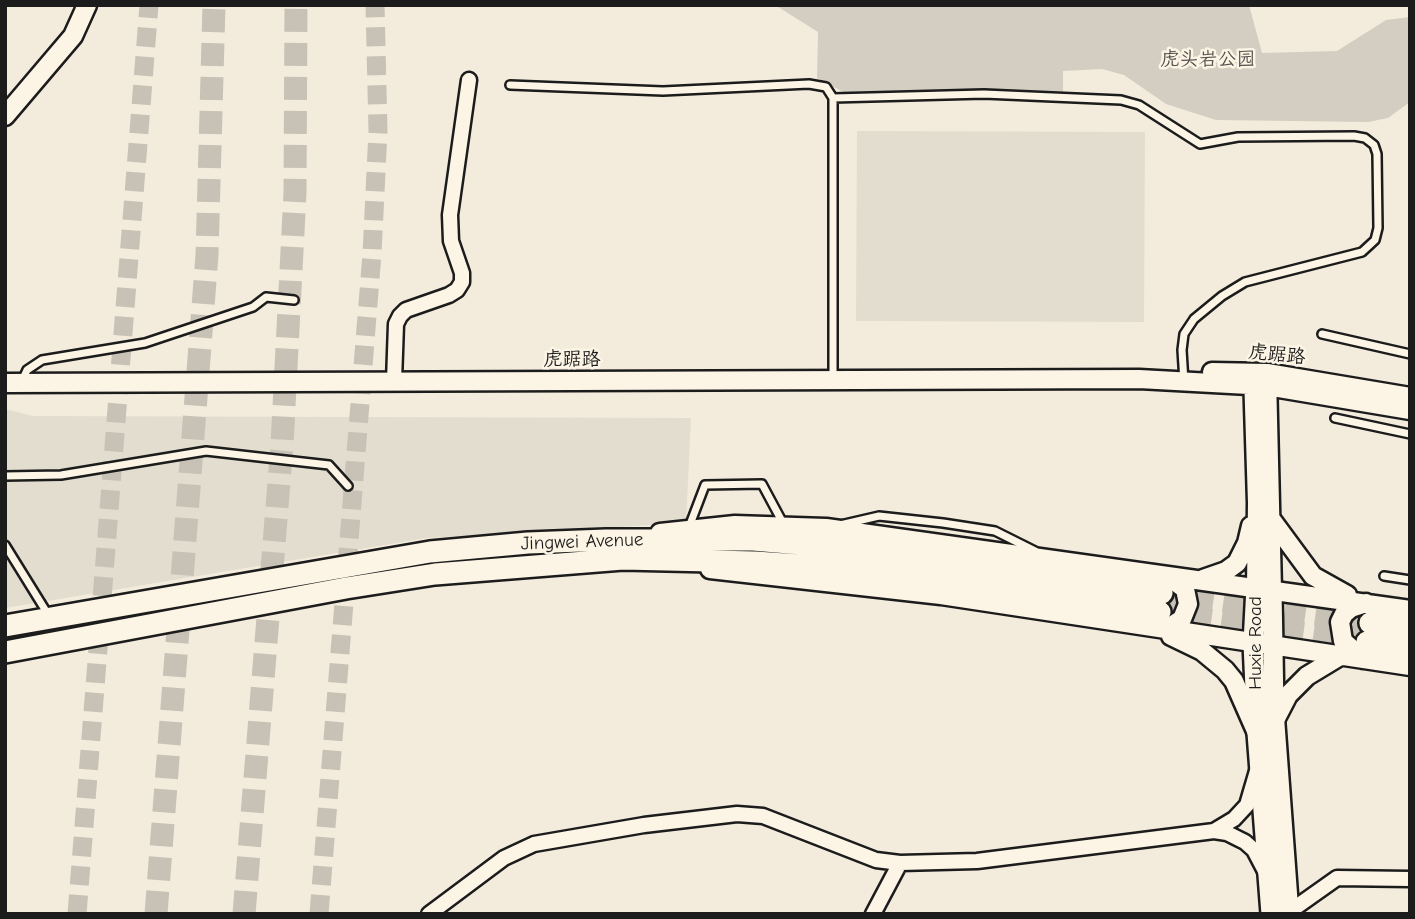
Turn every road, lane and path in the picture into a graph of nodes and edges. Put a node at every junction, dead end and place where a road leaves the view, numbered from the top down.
1 (87, 5) edge
2 (469, 80) dead end
3 (510, 85) dead end
4 (833, 98) junction
5 (5, 116) edge
6 (294, 300) dead end
7 (1322, 334) dead end
8 (1410, 354) edge
9 (1184, 377) junction
10 (1260, 379) junction
11 (394, 381) junction
12 (833, 381) junction
13 (13, 383) edge
14 (1410, 397) edge
15 (1410, 410) edge
16 (1335, 418) dead end
17 (1410, 434) edge
18 (5, 476) edge
19 (348, 486) dead end
20 (1257, 503) junction
21 (1271, 519) junction
22 (785, 526) junction
23 (688, 529) junction
24 (606, 540) junction
25 (5, 545) edge
26 (1384, 576) dead end
27 (1200, 580) junction
28 (1410, 580) edge
29 (1264, 588) junction
30 (1161, 602) junction
31 (1410, 610) edge
32 (49, 617) junction
33 (5, 626) edge
34 (1410, 629) edge
35 (1367, 632) junction
36 (1262, 645) junction
37 (1410, 648) edge
38 (5, 652) edge
39 (1340, 656) junction
40 (1410, 666) edge
41 (1274, 722) junction
42 (1257, 733) junction
43 (1260, 763) junction
44 (1214, 831) junction
45 (900, 863) junction
46 (1268, 878) junction
47 (1410, 879) edge
48 (1283, 913) edge
49 (429, 914) edge
50 (873, 914) edge

1 - 5 street
2 - 11 street
3 - 4 lane
4 - 9 lane
4 - 12 lane
6 - 13 lane
7 - 8 lane
9 - 10 street, 虎踞路
9 - 12 street, 虎踞路
10 - 14 street, 虎踞路
10 - 15 street, 虎踞路
10 - 20 street, Huxie Road
10 - 21 street, Huxie Road
11 - 12 street, 虎踞路
11 - 13 street, 虎踞路
16 - 17 lane
18 - 19 lane
20 - 27 street
20 - 29 street, Huxie Road
21 - 29 street, Huxie Road
21 - 35 street
22 - 23 street
22 - 23 lane
22 - 30 street
23 - 24 street
24 - 30 main road, Jingwei Avenue
24 - 32 main road, Jingwei Avenue
25 - 32 lane
26 - 28 lane
27 - 29 street
27 - 30 street
29 - 35 street
29 - 36 main road, Huxie Road
30 - 36 street
30 - 38 main road, Jingwei Avenue
30 - 42 street
31 - 35 street
32 - 33 main road, Jingwei Avenue
34 - 35 main road
35 - 37 main road
35 - 39 street
35 - 40 street
36 - 39 street
36 - 41 main road, Huxie Road
36 - 42 main road, Huxie Road
39 - 41 street
41 - 48 main road, Huxie Road
42 - 43 main road, Huxie Road
43 - 44 street
43 - 46 main road, Huxie Road
44 - 45 street
44 - 46 street
45 - 49 street
45 - 50 street
46 - 48 main road, Huxie Road
47 - 48 street

